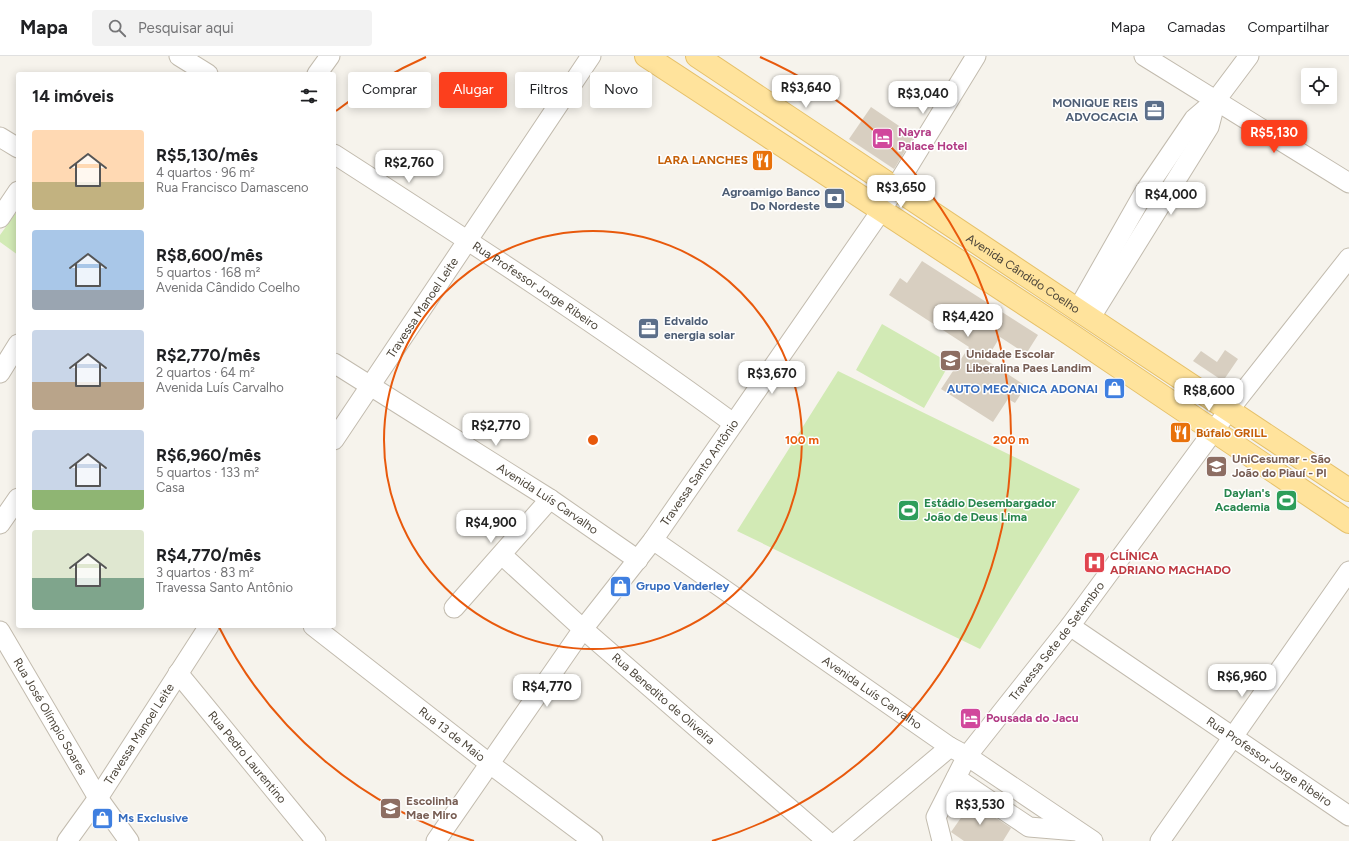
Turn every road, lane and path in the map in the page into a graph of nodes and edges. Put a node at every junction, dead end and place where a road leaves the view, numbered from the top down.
1 (179, 56) edge
2 (330, 56) edge
3 (591, 56) edge
4 (646, 56) edge
5 (697, 56) edge
6 (976, 56) edge
7 (1144, 56) edge
8 (1249, 56) edge
9 (197, 71) edge
10 (318, 72) edge
11 (1216, 100) junction
12 (0, 137) edge
13 (16, 147) edge
14 (336, 155) edge
15 (1349, 183) edge
16 (896, 190) junction
17 (1145, 191) junction
18 (16, 194) edge
19 (1161, 202) junction
20 (881, 211) junction
21 (0, 218) edge
22 (467, 240) junction
23 (1349, 258) edge
24 (1084, 313) junction
25 (16, 347) edge
26 (336, 364) edge
27 (0, 373) edge
28 (370, 387) junction
29 (1230, 410) junction
30 (733, 423) junction
31 (1213, 432) junction
32 (336, 437) edge
33 (1349, 490) edge
34 (550, 499) junction
35 (16, 501) edge
36 (1349, 522) edge
37 (0, 524) edge
38 (653, 540) junction
39 (502, 555) junction
40 (638, 560) junction
41 (1349, 571) edge
42 (454, 608) dead end
43 (1070, 626) junction
44 (208, 628) edge
45 (316, 628) edge
46 (583, 629) junction
47 (0, 631) edge
48 (178, 673) junction
49 (1233, 738) junction
50 (950, 747) junction
51 (967, 756) junction
52 (490, 764) junction
53 (956, 778) junction
54 (98, 798) junction
55 (1349, 816) edge
56 (1081, 838) edge
57 (67, 841) edge
58 (129, 841) edge
59 (316, 841) edge
60 (436, 841) edge
61 (593, 841) edge
62 (827, 841) edge
63 (838, 841) edge
64 (942, 841) edge
65 (1160, 841) edge

1 - 9 street
2 - 10 street
3 - 22 street, Travessa Manoel Leite
4 - 20 main road
5 - 16 main road, Avenida Cândido Coelho
6 - 16 street, Travessa Santo Antônio
7 - 11 street
8 - 11 street
11 - 15 street
11 - 17 street
11 - 19 street
12 - 13 street
14 - 22 street, Rua Professor Jorge Ribeiro
16 - 20 street, Travessa Santo Antônio
16 - 24 main road, Avenida Cândido Coelho
17 - 19 street
17 - 24 street
18 - 21 street
19 - 24 street
20 - 30 street, Travessa Santo Antônio
20 - 31 main road
22 - 28 street, Travessa Manoel Leite
22 - 30 street, Rua Professor Jorge Ribeiro
23 - 29 street, Travessa Sete de Setembro
24 - 29 main road, Avenida Cândido Coelho
25 - 27 street
26 - 28 street, Avenida Luís Carvalho
28 - 32 street, Travessa Manoel Leite
28 - 34 street, Avenida Luís Carvalho
29 - 31 street, Travessa Sete de Setembro
29 - 33 main road, Avenida Cândido Coelho
30 - 38 street, Travessa Santo Antônio
31 - 36 main road
31 - 43 street, Travessa Sete de Setembro
34 - 39 street
34 - 40 street, Avenida Luís Carvalho
35 - 37 street
38 - 40 street, Travessa Santo Antônio
38 - 50 street, Avenida Luís Carvalho
39 - 42 street
39 - 46 street, Rua Benedito de Oliveira
40 - 46 street, Travessa Santo Antônio
41 - 49 street
43 - 49 street, Rua Professor Jorge Ribeiro
43 - 51 street, Travessa Sete de Setembro
44 - 48 street, Travessa Manoel Leite
45 - 52 street, Rua 13 de Maio
46 - 52 street, Travessa Santo Antônio
46 - 62 street, Rua Benedito de Oliveira
47 - 54 street, Rua José Olímpio Soares
48 - 54 street, Travessa Manoel Leite
48 - 59 street, Rua Pedro Laurentino
49 - 55 street, Rua Professor Jorge Ribeiro
49 - 65 street
50 - 51 street, Avenida Luís Carvalho
50 - 63 street
51 - 53 street, Travessa Sete de Setembro
51 - 56 street, Avenida Luís Carvalho
52 - 60 street, Travessa Santo Antônio
52 - 61 street, Rua 13 de Maio
53 - 56 street
53 - 64 street, Travessa Sete de Setembro
54 - 57 street, Travessa Manoel Leite
54 - 58 street, Rua José Olímpio Soares

